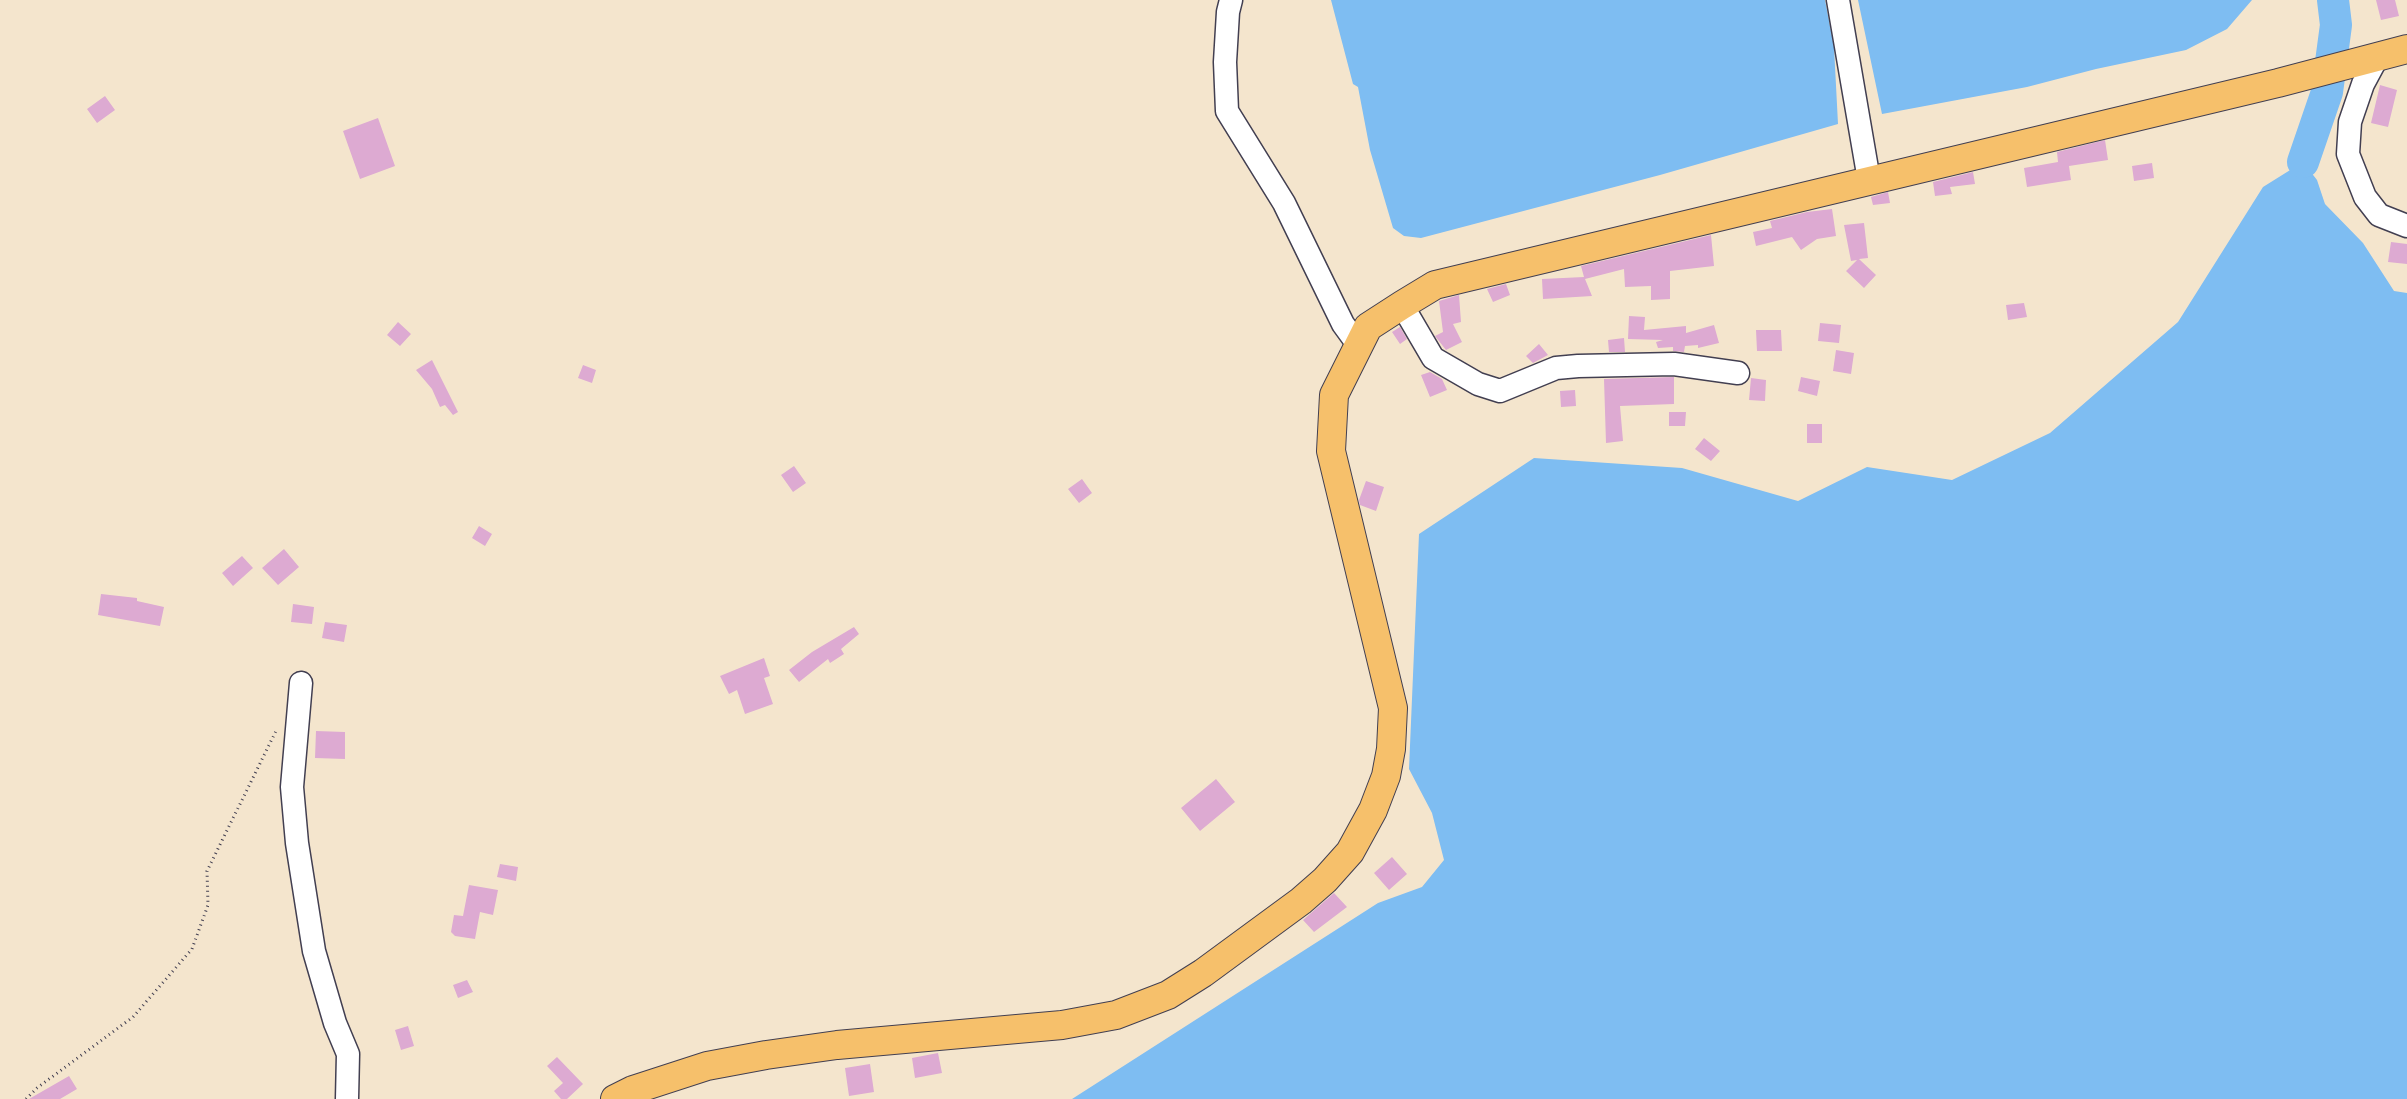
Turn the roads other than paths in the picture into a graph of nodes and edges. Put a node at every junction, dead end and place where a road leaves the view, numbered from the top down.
1 (1231, 0) edge
2 (1838, 0) edge
3 (2407, 49) edge
4 (2366, 59) junction
5 (1869, 180) junction
6 (2407, 226) edge
7 (1402, 304) junction
8 (1359, 346) junction
9 (1738, 373) dead end
10 (301, 683) dead end
11 (347, 1099) edge
12 (615, 1099) edge

1 - 8 street
2 - 5 street
3 - 4 main road
4 - 5 main road
4 - 6 street
5 - 7 main road
7 - 8 main road
7 - 9 street
8 - 12 main road
10 - 11 street

